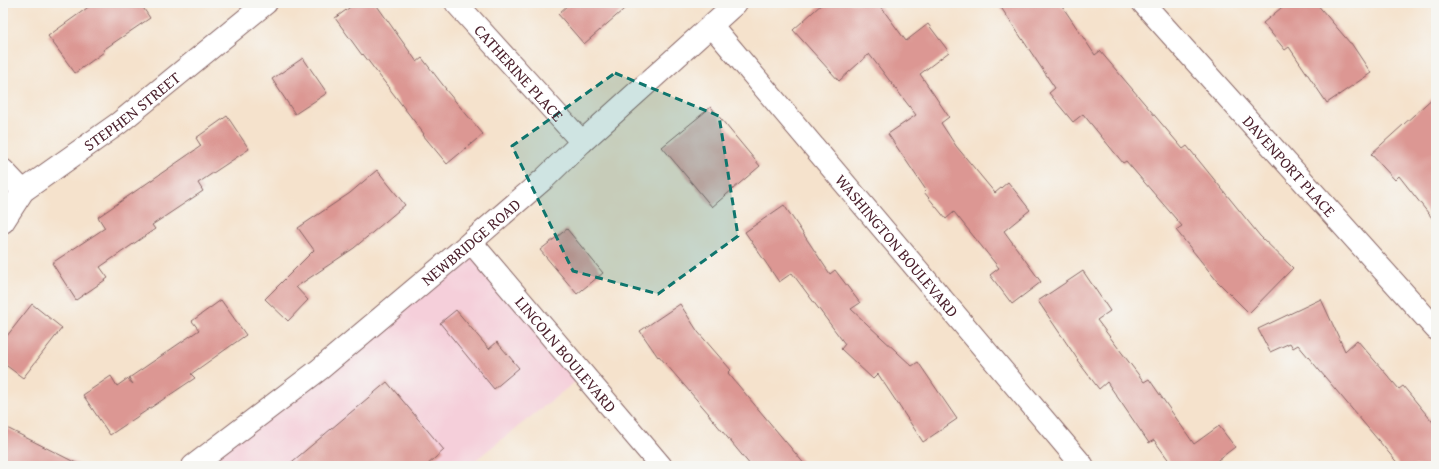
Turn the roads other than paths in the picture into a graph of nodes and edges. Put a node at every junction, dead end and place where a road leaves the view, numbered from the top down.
1 (266, 3) edge
2 (456, 3) edge
3 (736, 3) edge
4 (1143, 3) edge
5 (712, 26) junction
6 (582, 142) junction
7 (3, 170) edge
8 (23, 190) junction
9 (3, 222) edge
10 (471, 242) junction
11 (1436, 329) edge
12 (193, 466) edge
13 (661, 466) edge
14 (1083, 466) edge

1 - 8 street, STEPHEN STREET
2 - 6 street, CATHERINE PLACE
3 - 5 street, NEWBRIDGE ROAD
4 - 11 street, DAVENPORT PLACE
5 - 6 street, NEWBRIDGE ROAD
5 - 14 street, WASHINGTON BOULEVARD
6 - 10 street, NEWBRIDGE ROAD
7 - 8 street
8 - 9 street, STEPHEN STREET
10 - 12 street, NEWBRIDGE ROAD
10 - 13 street, LINCOLN BOULEVARD

